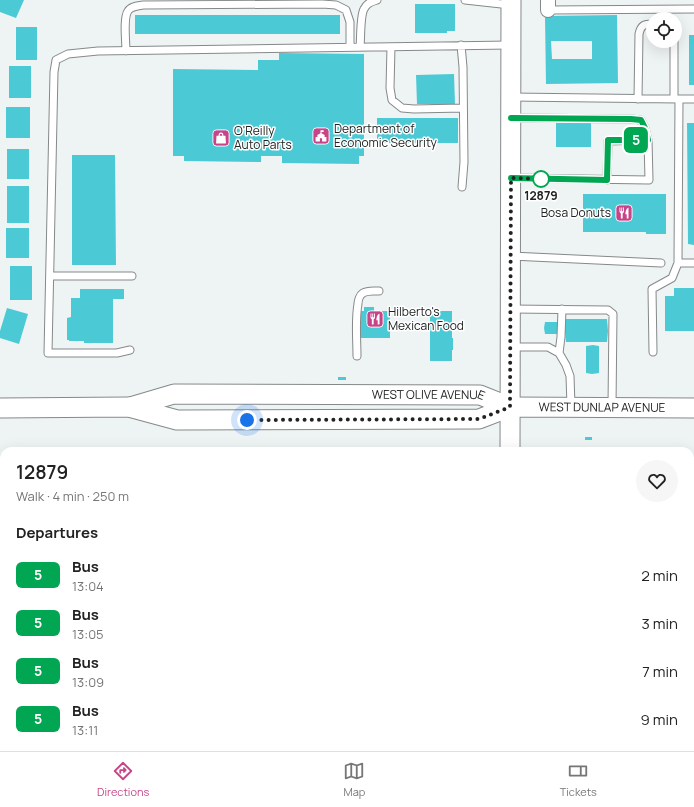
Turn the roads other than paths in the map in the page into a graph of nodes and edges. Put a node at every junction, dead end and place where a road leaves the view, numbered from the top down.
1 (377, 0) edge
2 (465, 0) edge
3 (511, 2) edge
4 (548, 5) edge
5 (694, 9) edge
6 (646, 24) edge
7 (461, 45) junction
8 (511, 45) junction
9 (350, 47) junction
10 (360, 47) junction
11 (391, 47) junction
12 (674, 48) edge
13 (126, 51) junction
14 (511, 98) junction
15 (638, 99) junction
16 (676, 99) junction
17 (694, 99) edge
18 (463, 108) junction
19 (511, 118) junction
20 (648, 140) junction
21 (511, 178) junction
22 (607, 180) junction
23 (462, 187) dead end
24 (510, 256) junction
25 (661, 263) dead end
26 (678, 263) junction
27 (694, 263) edge
28 (50, 276) junction
29 (132, 276) dead end
30 (379, 290) dead end
31 (511, 309) junction
32 (562, 309) junction
33 (510, 346) junction
34 (130, 350) dead end
35 (653, 352) dead end
36 (559, 354) junction
37 (357, 356) dead end
38 (129, 407) junction
39 (510, 407) junction
40 (571, 407) junction
41 (0, 408) edge
42 (612, 408) junction
43 (694, 408) edge
44 (510, 447) edge

1 - 10 lane
2 - 3 lane
3 - 8 main road
4 - 5 lane
6 - 15 lane
7 - 8 lane
7 - 11 lane
7 - 18 lane
8 - 14 main road
9 - 10 lane
9 - 13 lane
9 - 13 lane
10 - 11 lane
11 - 18 lane
12 - 16 lane
13 - 28 lane
14 - 15 lane
14 - 19 main road
15 - 16 lane
16 - 17 lane
16 - 26 lane
18 - 23 lane
19 - 20 lane
19 - 21 main road
20 - 22 lane
20 - 22 lane
21 - 22 lane
21 - 24 main road
24 - 25 lane
24 - 31 main road
26 - 27 lane
26 - 35 lane
28 - 29 lane
28 - 34 lane
30 - 37 lane
31 - 32 lane
31 - 33 main road
32 - 36 lane
32 - 42 lane
33 - 36 lane
33 - 39 main road
36 - 40 lane
38 - 39 main road, WEST OLIVE AVENUE
38 - 39 main road, WEST OLIVE AVENUE
38 - 41 main road, WEST OLIVE AVENUE
39 - 40 main road, WEST DUNLAP AVENUE
39 - 44 main road
40 - 42 main road, WEST DUNLAP AVENUE
42 - 43 main road, WEST DUNLAP AVENUE

